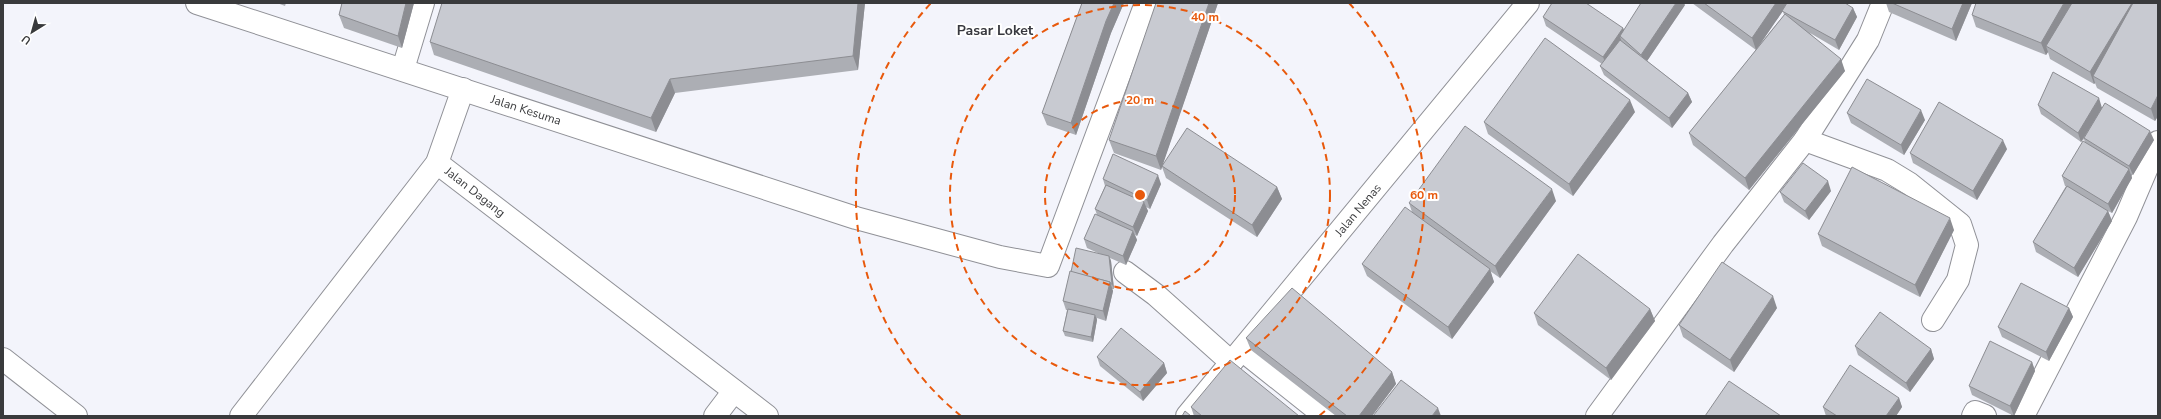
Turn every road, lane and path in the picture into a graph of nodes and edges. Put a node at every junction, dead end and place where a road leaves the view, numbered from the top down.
1 (196, 3) edge
2 (423, 3) edge
3 (1146, 3) edge
4 (1528, 3) edge
5 (1883, 3) edge
6 (403, 69) junction
7 (463, 89) junction
8 (1805, 140) junction
9 (2158, 142) edge
10 (437, 163) junction
11 (1125, 272) dead end
12 (1934, 320) dead end
13 (1237, 356) junction
14 (3, 359) edge
15 (734, 391) junction
16 (76, 416) edge
17 (241, 416) edge
18 (715, 416) edge
19 (767, 416) edge
20 (1187, 416) edge
21 (1326, 416) edge
22 (1597, 416) edge
23 (1973, 416) edge
24 (1985, 416) edge
25 (2023, 416) edge

1 - 6 street, Jalan Kesuma
2 - 6 street
3 - 7 street, Jalan Kesuma
4 - 13 street, Jalan Nenas
5 - 8 street
6 - 7 street, Jalan Kesuma
7 - 10 street
8 - 12 street
8 - 22 street
9 - 25 street
10 - 15 street, Jalan Dagang
10 - 17 street, Jalan Dagang
11 - 13 street
13 - 20 street, Jalan Nenas
13 - 21 street
14 - 16 street
15 - 18 street
15 - 19 street, Jalan Dagang
23 - 24 street

